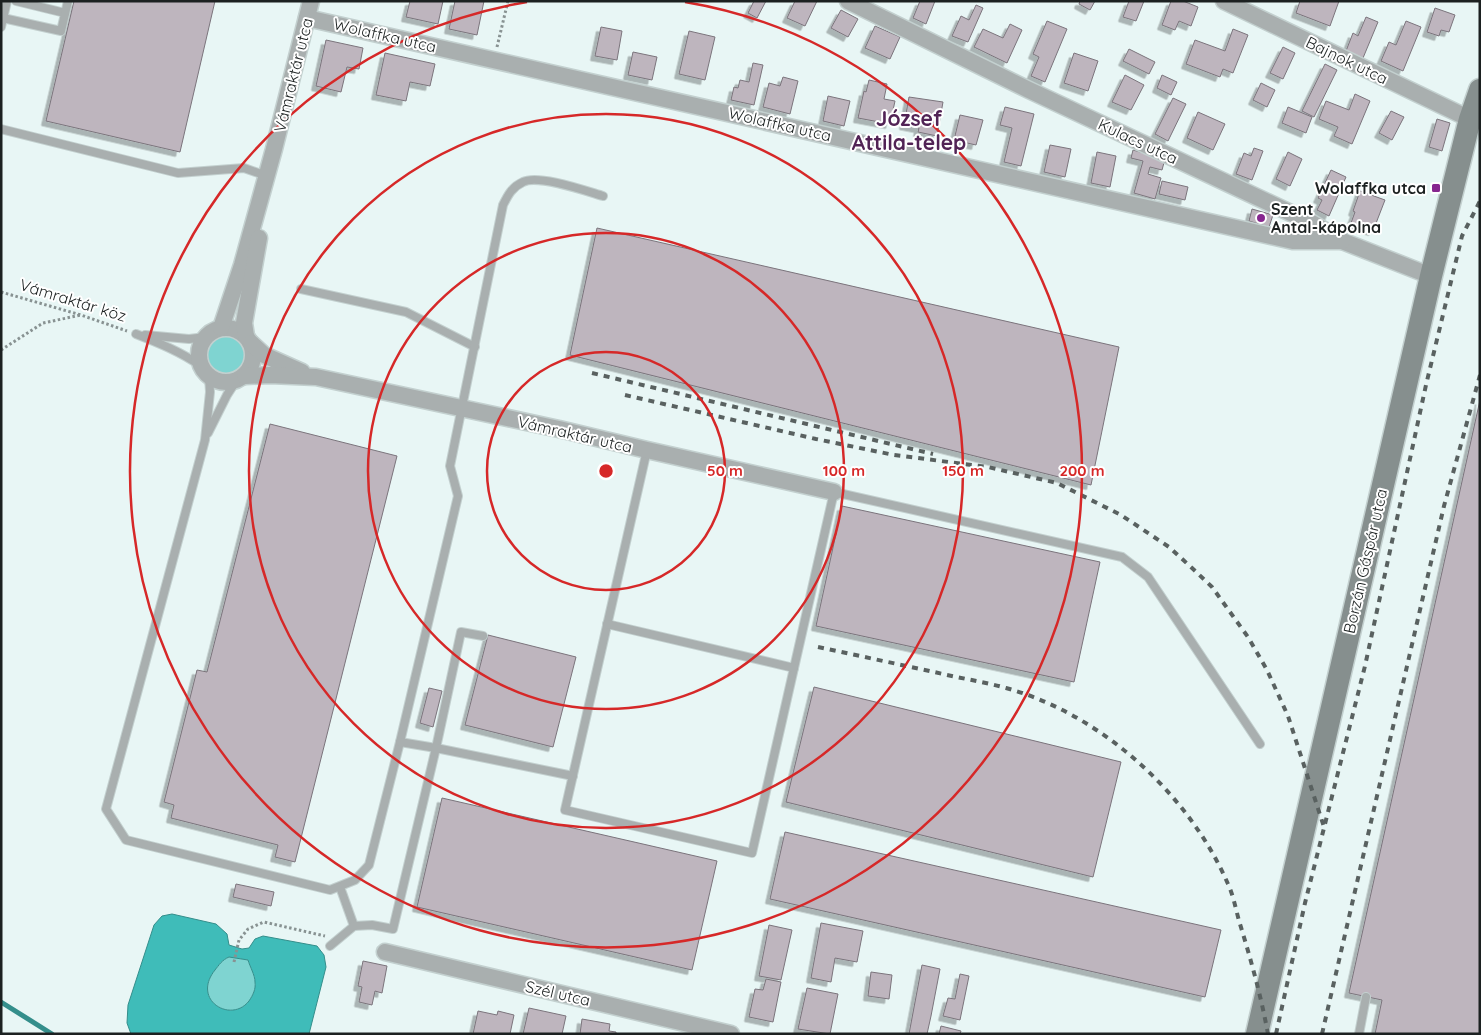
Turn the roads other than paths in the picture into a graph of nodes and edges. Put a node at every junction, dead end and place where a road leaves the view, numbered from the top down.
1 (7, 1) edge
2 (16, 1) edge
3 (68, 1) edge
4 (311, 1) edge
5 (848, 1) edge
6 (1224, 1) edge
7 (65, 12) junction
8 (3, 18) junction
9 (307, 18) junction
10 (1, 27) edge
11 (1480, 90) edge
12 (1470, 119) junction
13 (1, 129) edge
14 (274, 149) junction
15 (267, 176) junction
16 (603, 196) dead end
17 (1342, 241) junction
18 (1431, 276) junction
19 (301, 289) dead end
20 (221, 328) junction
21 (206, 337) junction
22 (249, 339) junction
23 (475, 347) junction
24 (205, 372) junction
25 (316, 377) junction
26 (240, 378) junction
27 (462, 408) junction
28 (205, 440) junction
29 (647, 450) junction
30 (834, 492) junction
31 (607, 624) junction
32 (483, 636) dead end
33 (794, 668) junction
34 (400, 742) junction
35 (1260, 744) dead end
36 (436, 748) junction
37 (572, 776) junction
38 (340, 887) junction
39 (354, 926) junction
40 (330, 946) dead end
41 (385, 952) dead end
42 (1366, 997) dead end
43 (731, 1034) edge
44 (1257, 1034) edge
45 (1359, 1034) edge

1 - 8 lane
2 - 7 lane
3 - 7 lane
4 - 9 street, Vámraktár utca
5 - 17 street, Kulacs utca
6 - 12 street, Bajnok utca
7 - 8 lane
8 - 10 lane
9 - 14 street, Vámraktár utca
9 - 17 street, Wolaffka utca
11 - 12 street, Borzán Gáspár utca
12 - 18 street, Borzán Gáspár utca
13 - 15 lane
14 - 15 street, Vámraktár utca
14 - 22 street, Vámraktár utca
15 - 20 street, Vámraktár utca
16 - 23 lane
17 - 18 street, Kulacs utca
18 - 44 street, Borzán Gáspár utca
19 - 23 lane
20 - 21 street
20 - 22 street
21 - 24 street
21 - 24 lane, Vámraktár köz
22 - 25 street, Vámraktár utca
22 - 26 street
23 - 27 lane
24 - 26 street
24 - 28 lane
25 - 26 street, Vámraktár utca
25 - 27 street, Vámraktár utca
26 - 28 lane
27 - 29 street, Vámraktár utca
27 - 34 lane
28 - 38 lane
29 - 30 street, Vámraktár utca
29 - 31 lane
30 - 33 lane
30 - 35 lane
31 - 33 lane
31 - 37 lane
32 - 36 lane
33 - 37 lane
34 - 36 lane
34 - 38 lane
36 - 37 lane
36 - 39 lane
38 - 39 lane
39 - 40 lane
41 - 43 street, Szél utca
42 - 45 lane

